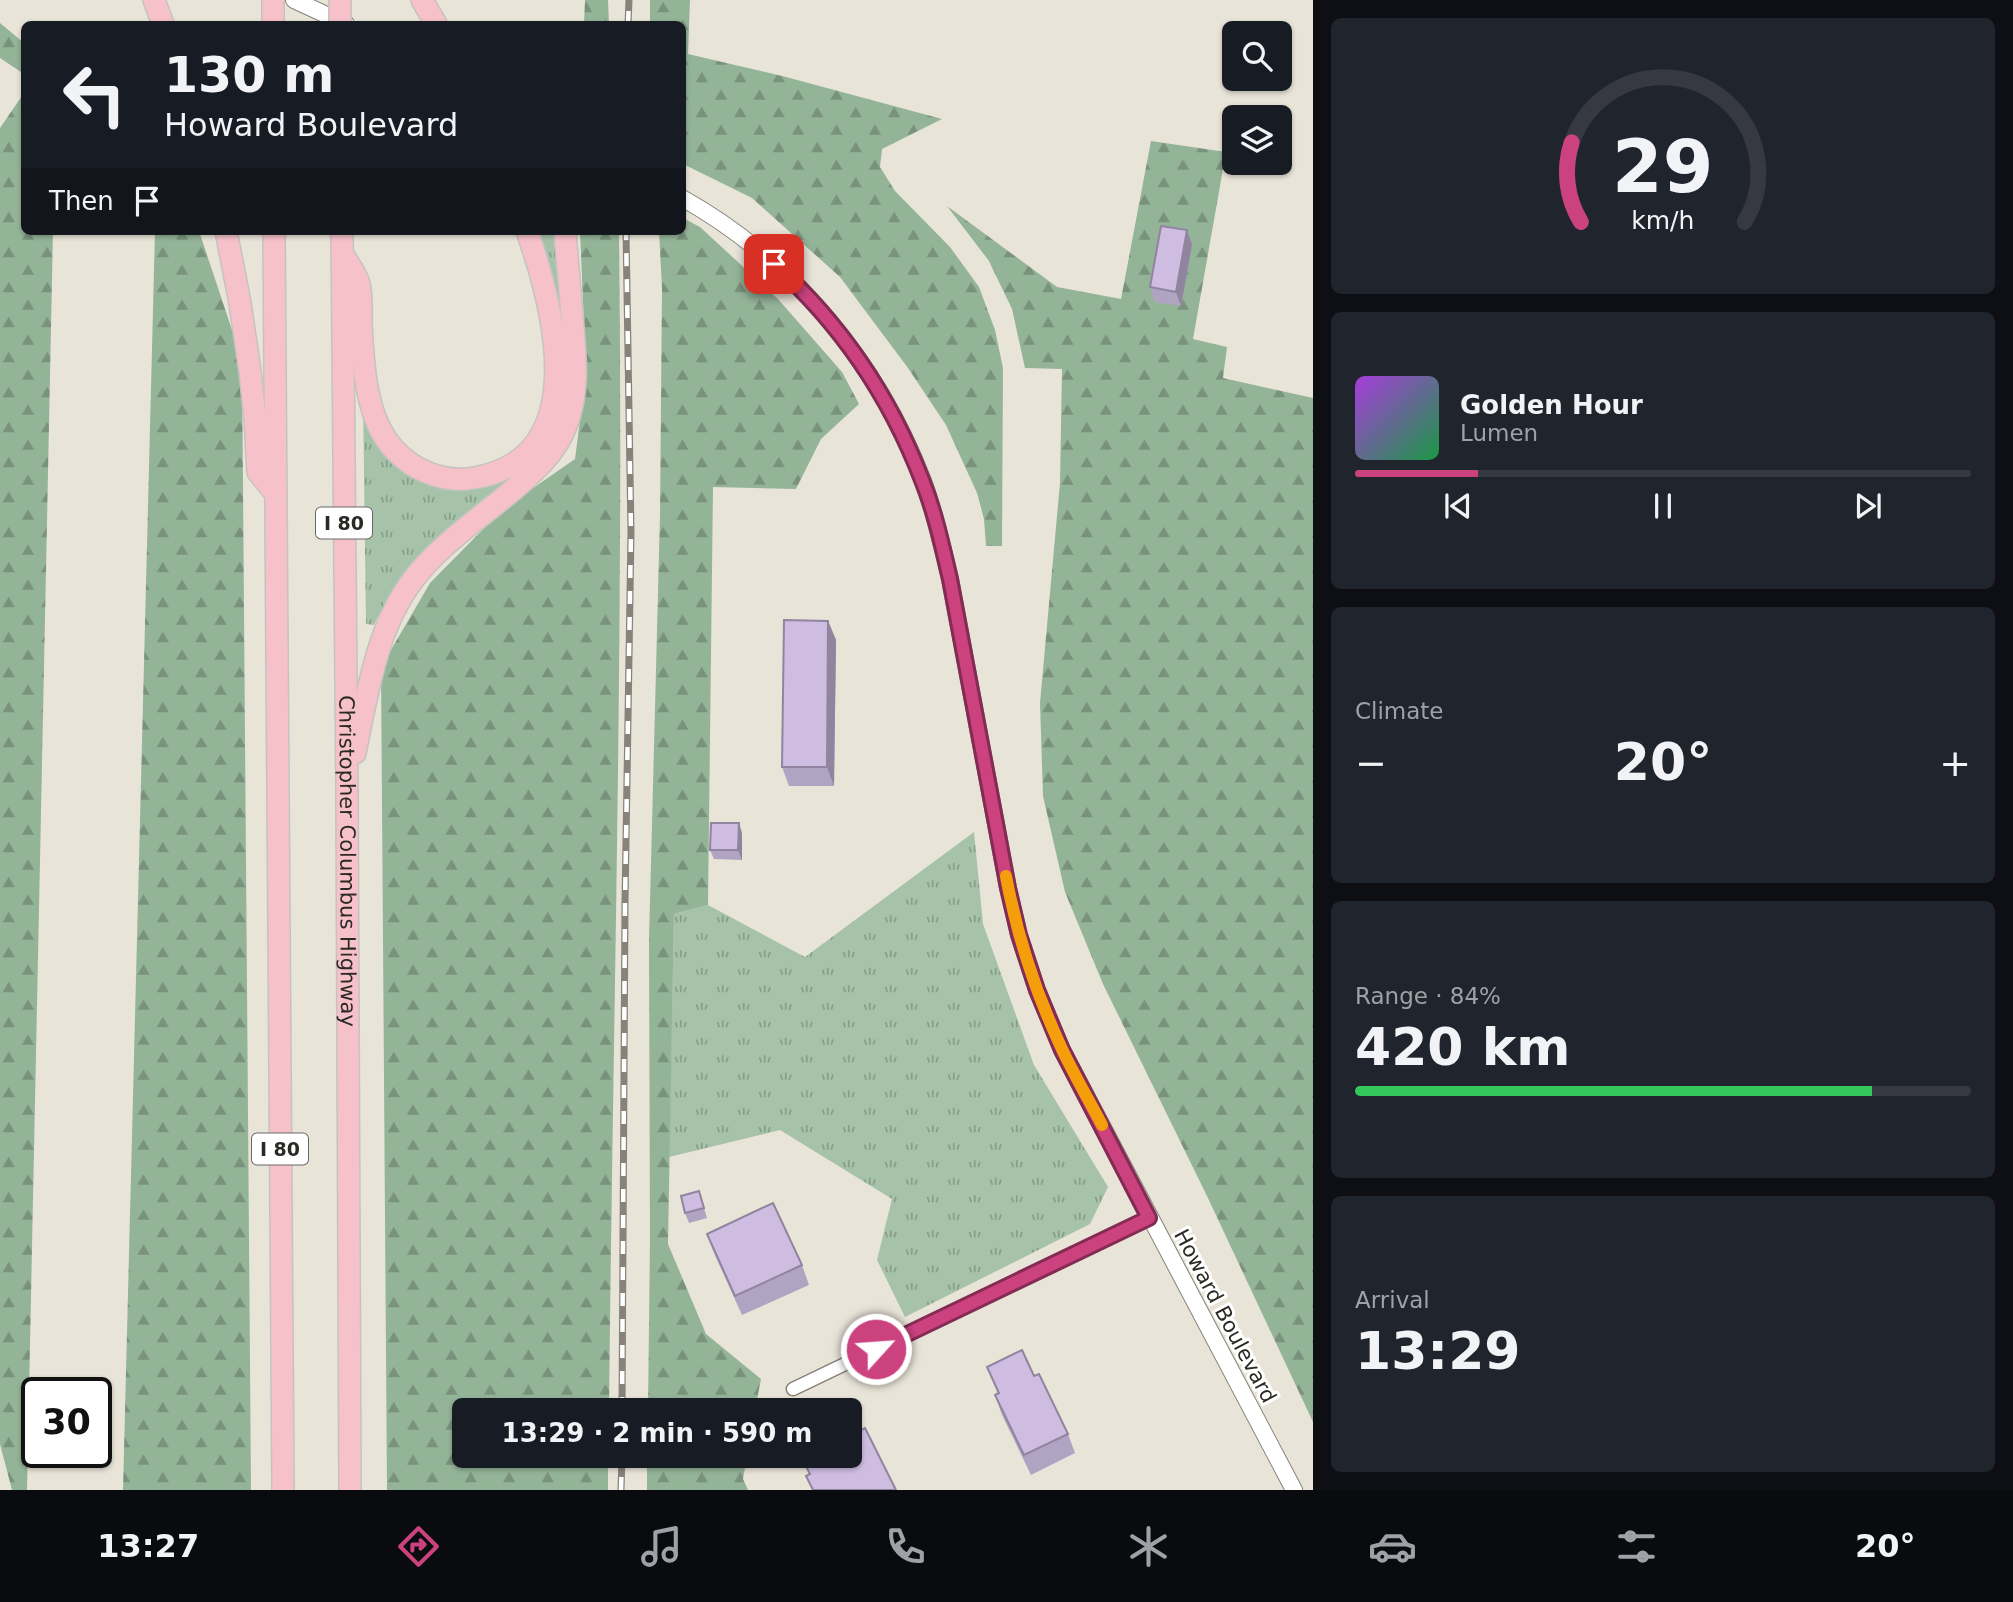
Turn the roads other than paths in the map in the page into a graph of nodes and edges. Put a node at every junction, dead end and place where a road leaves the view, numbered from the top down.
1 (154, 0) edge
2 (273, 0) edge
3 (295, 0) edge
4 (340, 0) edge
5 (422, 0) edge
6 (162, 21) edge
7 (273, 21) edge
8 (340, 21) edge
9 (340, 21) edge
10 (434, 21) edge
11 (686, 200) edge
12 (227, 235) edge
13 (274, 235) edge
14 (342, 235) edge
15 (528, 235) edge
16 (565, 235) edge
17 (342, 253) junction
18 (276, 494) junction
19 (347, 794) junction
20 (1149, 1218) junction
21 (793, 1388) dead end
22 (282, 1490) edge
23 (350, 1490) edge
24 (1294, 1490) edge

1 - 6 highway
2 - 7 highway
3 - 8 main road
4 - 9 highway, bridge
5 - 10 highway
11 - 20 main road, Howard Boulevard
12 - 18 highway
13 - 18 highway, I 80
14 - 17 highway, Christopher Columbus Highway / I 80
15 - 17 highway
16 - 19 highway
17 - 19 highway, Christopher Columbus Highway / I 80
18 - 22 highway, I 80
19 - 23 highway, Christopher Columbus Highway / I 80
20 - 21 street
20 - 24 main road, Howard Boulevard

